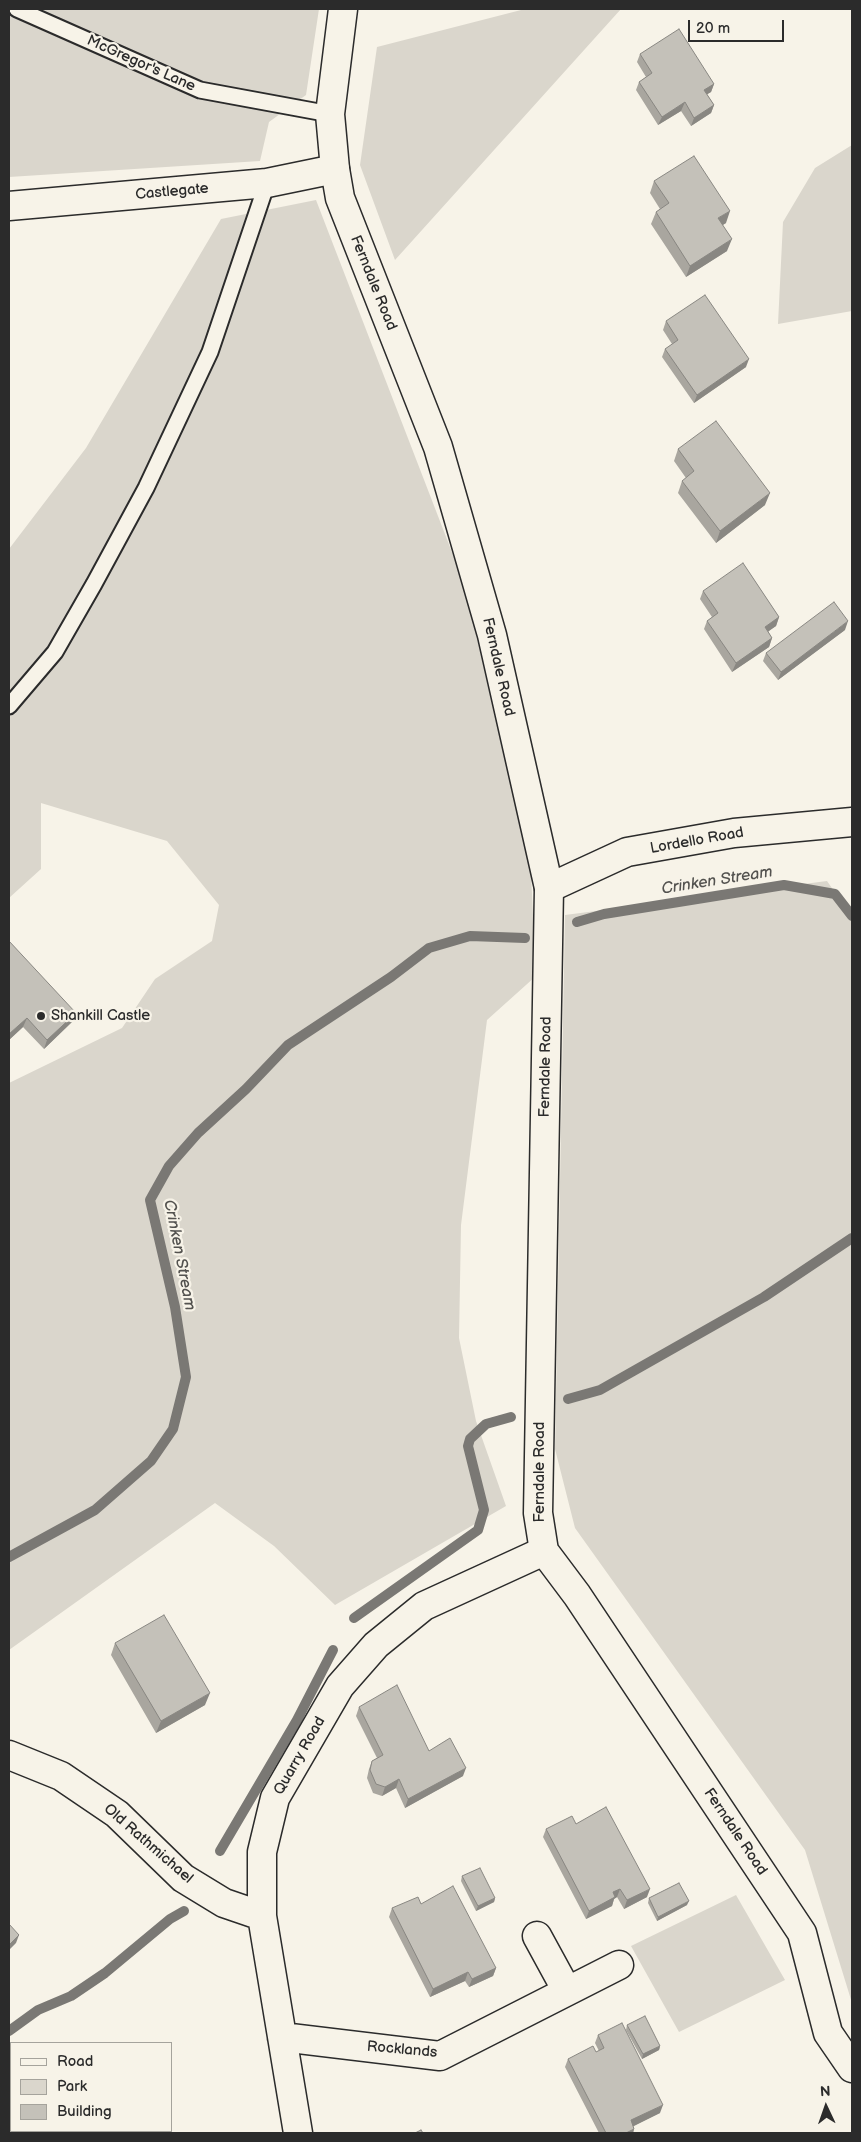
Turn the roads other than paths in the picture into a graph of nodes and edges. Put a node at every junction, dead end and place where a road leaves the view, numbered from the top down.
1 (17, 9) edge
2 (343, 9) edge
3 (330, 114) junction
4 (335, 169) junction
5 (266, 183) junction
6 (9, 206) edge
7 (9, 706) edge
8 (852, 822) edge
9 (549, 888) junction
10 (544, 1551) junction
11 (9, 1755) edge
12 (262, 1916) junction
13 (537, 1936) dead end
14 (619, 1965) dead end
15 (567, 1991) junction
16 (282, 2037) junction
17 (852, 2068) edge
18 (298, 2133) edge

1 - 3 lane, McGregor's Lane
2 - 3 street, Ferndale Road
3 - 4 street, Ferndale Road
4 - 5 street, Castlegate
4 - 9 street, Ferndale Road
5 - 6 street, Castlegate
5 - 7 lane
8 - 9 street, Lordello Road
9 - 10 street, Ferndale Road
10 - 12 street, Quarry Road
10 - 17 street, Ferndale Road
11 - 12 street, Old Rathmichael
12 - 16 street, Quarry Road
13 - 15 street
14 - 15 street, Rocklands
15 - 16 street, Rocklands
16 - 18 street, Quarry Road

